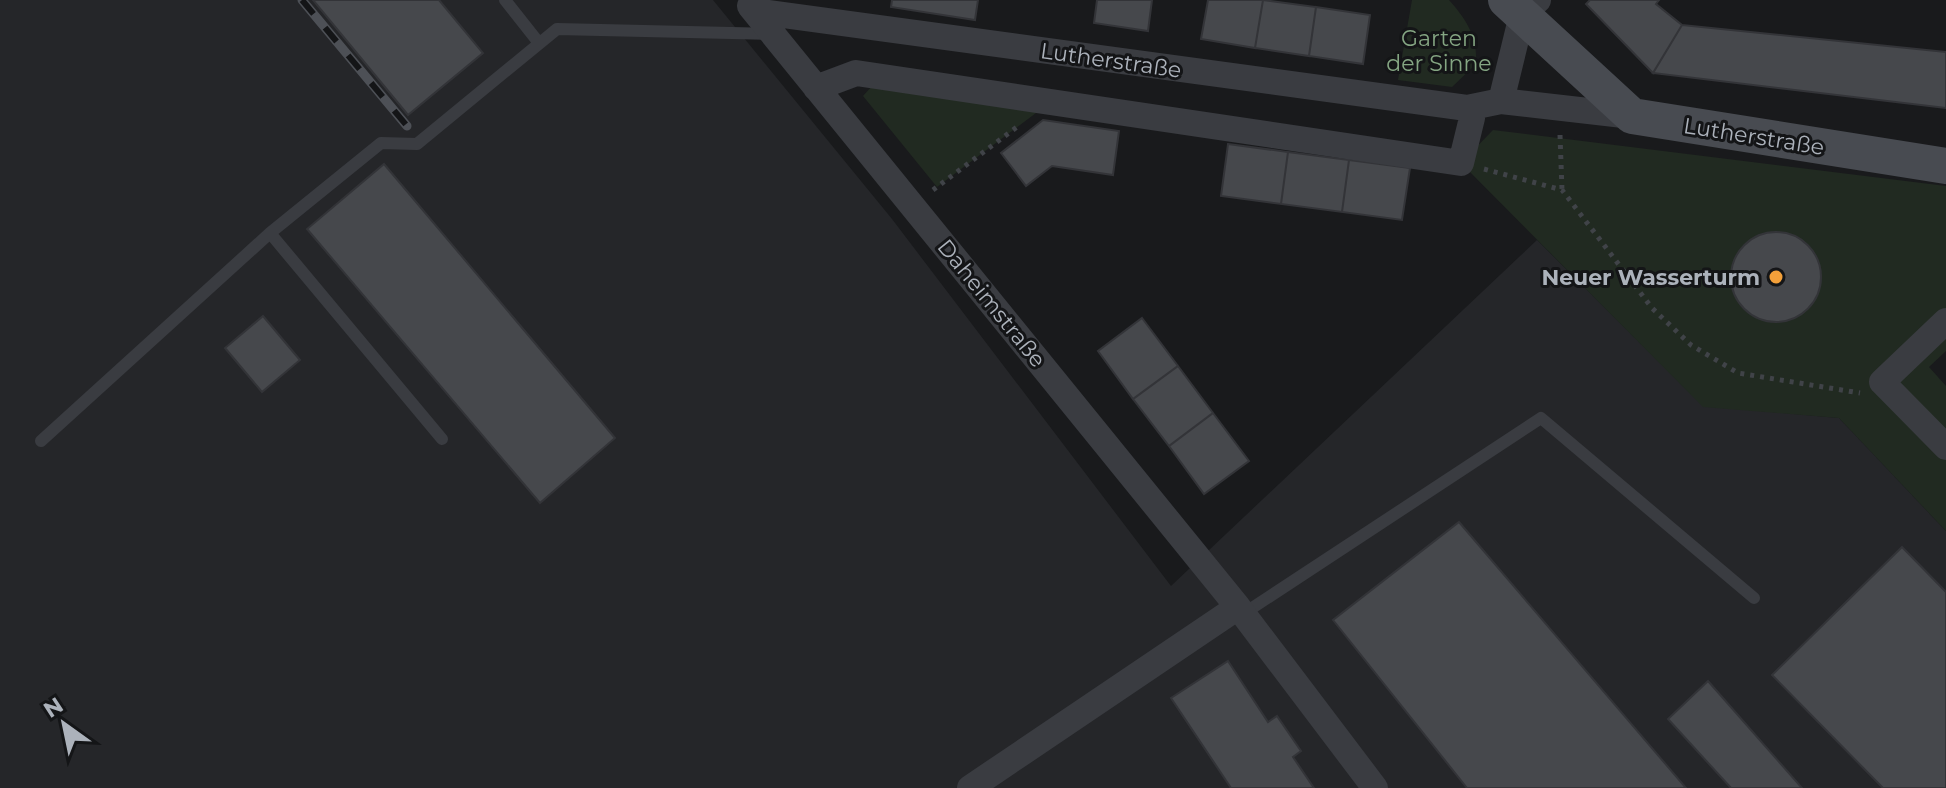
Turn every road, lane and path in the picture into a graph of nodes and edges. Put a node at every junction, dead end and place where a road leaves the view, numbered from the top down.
1 (505, 0) edge
2 (755, 4) edge
3 (1522, 5) edge
4 (772, 34) junction
5 (539, 43) junction
6 (816, 88) junction
7 (1501, 101) junction
8 (1467, 108) junction
9 (1559, 110) junction
10 (1632, 116) junction
11 (1017, 127) dead end
12 (1461, 163) junction
13 (1946, 166) edge
14 (1562, 190) junction
15 (912, 205) junction
16 (270, 233) junction
17 (1946, 321) edge
18 (1882, 382) junction
19 (442, 439) dead end
20 (41, 441) dead end
21 (1946, 447) edge
22 (1754, 598) dead end
23 (1241, 610) junction
24 (970, 788) edge
25 (1375, 788) edge

1 - 5 lane
2 - 4 street, Daheimstraße
2 - 8 street, Lutherstraße
3 - 7 street
3 - 10 main road
4 - 5 lane
4 - 6 street, Daheimstraße
5 - 16 lane
6 - 12 street
6 - 15 street, Daheimstraße
7 - 8 street, Lutherstraße
7 - 9 street, Lutherstraße
8 - 12 street
9 - 10 street, Lutherstraße
9 - 14 path
10 - 13 main road, Lutherstraße
11 - 15 path
12 - 14 path
14 - 18 path
15 - 23 street, Daheimstraße
16 - 19 lane
16 - 20 lane
17 - 18 street
18 - 21 street
22 - 23 lane
23 - 24 street
23 - 25 street, Daheimstraße

